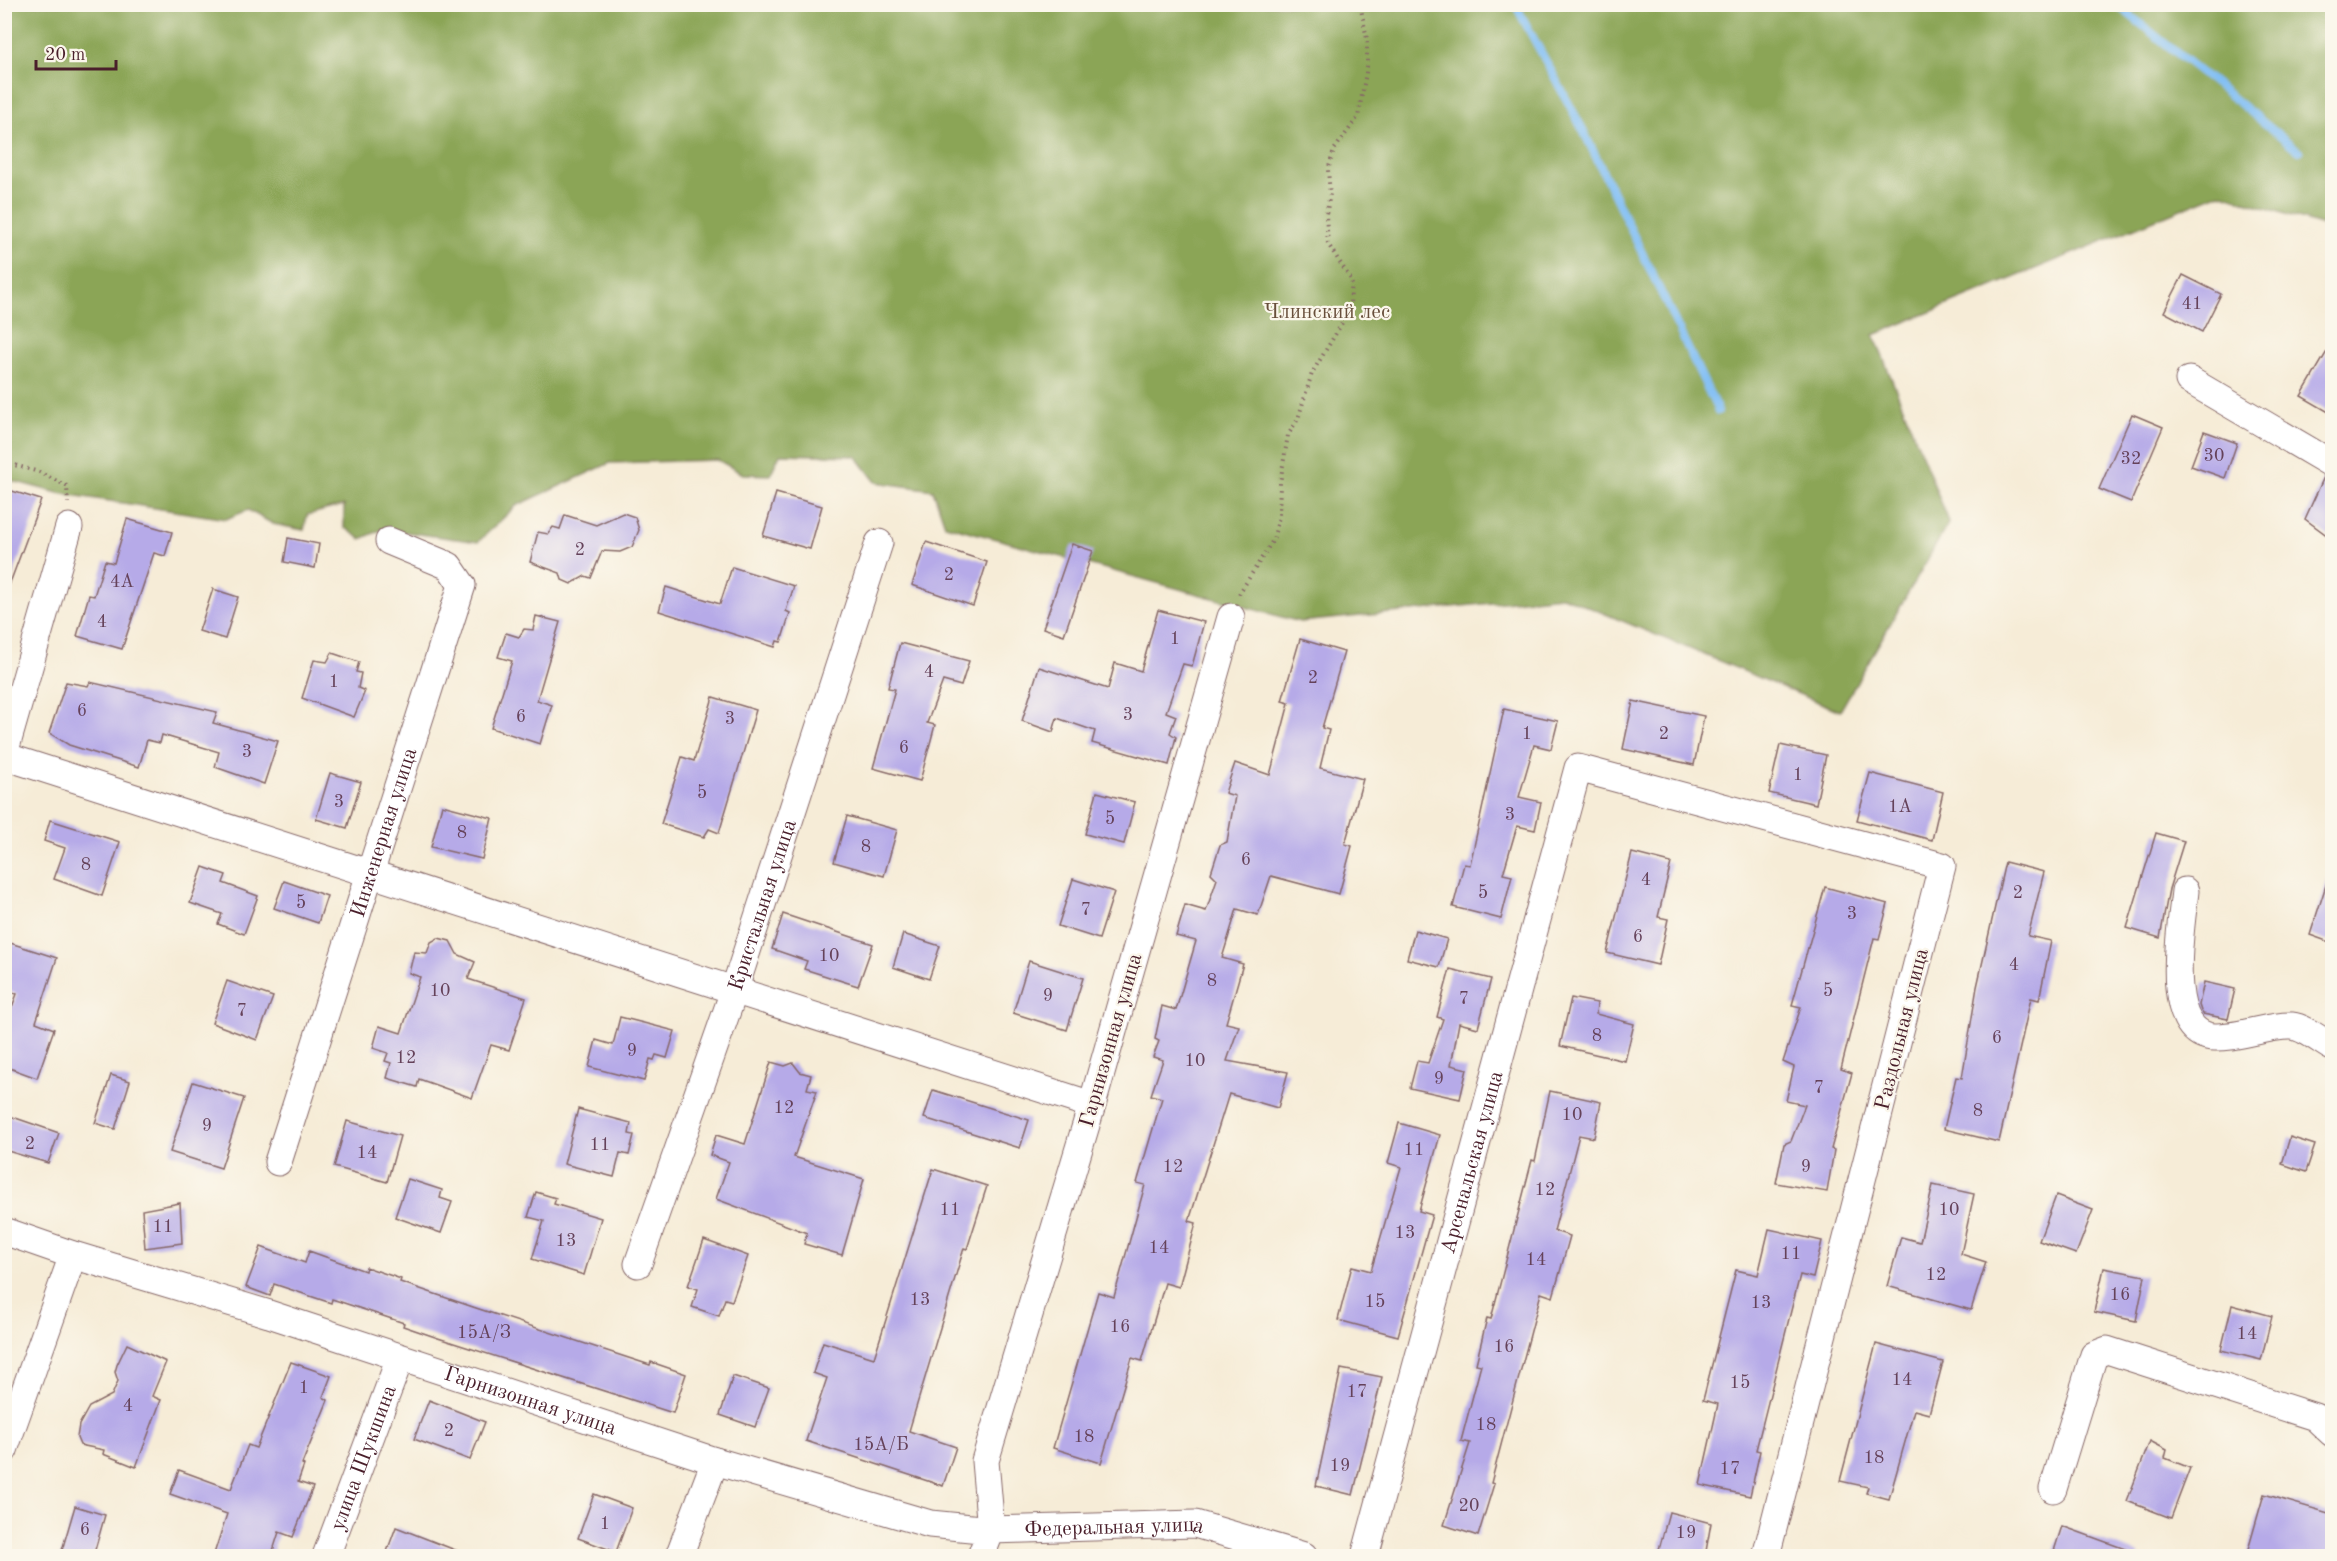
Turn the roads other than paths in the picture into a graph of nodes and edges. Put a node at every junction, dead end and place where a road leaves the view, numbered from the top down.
1 (2189, 380) dead end
2 (2332, 464) edge
3 (69, 527) road end
4 (389, 541) dead end
5 (879, 543) dead end
6 (1231, 617) road end
7 (4, 755) edge
8 (1578, 768) joint
9 (372, 875) junction
10 (2185, 891) dead end
11 (734, 991) junction
12 (2332, 1047) edge
13 (1092, 1105) junction
14 (278, 1162) dead end
15 (4, 1231) edge
16 (73, 1255) junction
17 (638, 1264) dead end
18 (400, 1358) junction
19 (2332, 1433) edge
20 (4, 1450) edge
21 (715, 1461) junction
22 (2053, 1489) dead end
23 (991, 1530) junction
24 (326, 1557) edge
25 (679, 1557) edge
26 (981, 1557) edge
27 (1304, 1557) edge
28 (1365, 1557) edge
29 (1766, 1557) edge

1 - 2 street
3 - 7 street
4 - 9 street, Инженерная улица
5 - 11 street, Кристальная улица
6 - 13 street, Гарнизонная улица
7 - 9 street
8 - 28 street, Арсенальская улица
8 - 29 street, Раздольная улица
9 - 11 street
9 - 14 street, Инженерная улица
10 - 12 street
11 - 13 street
11 - 17 street, Кристальная улица
13 - 23 street, Гарнизонная улица
15 - 16 street, Гарнизонная улица
16 - 18 street, Гарнизонная улица
16 - 20 street
18 - 21 street, Гарнизонная улица
18 - 24 street, улица Шукшина
19 - 22 street
21 - 23 street, Гарнизонная улица
21 - 25 street
23 - 26 street
23 - 27 street, Федеральная улица

